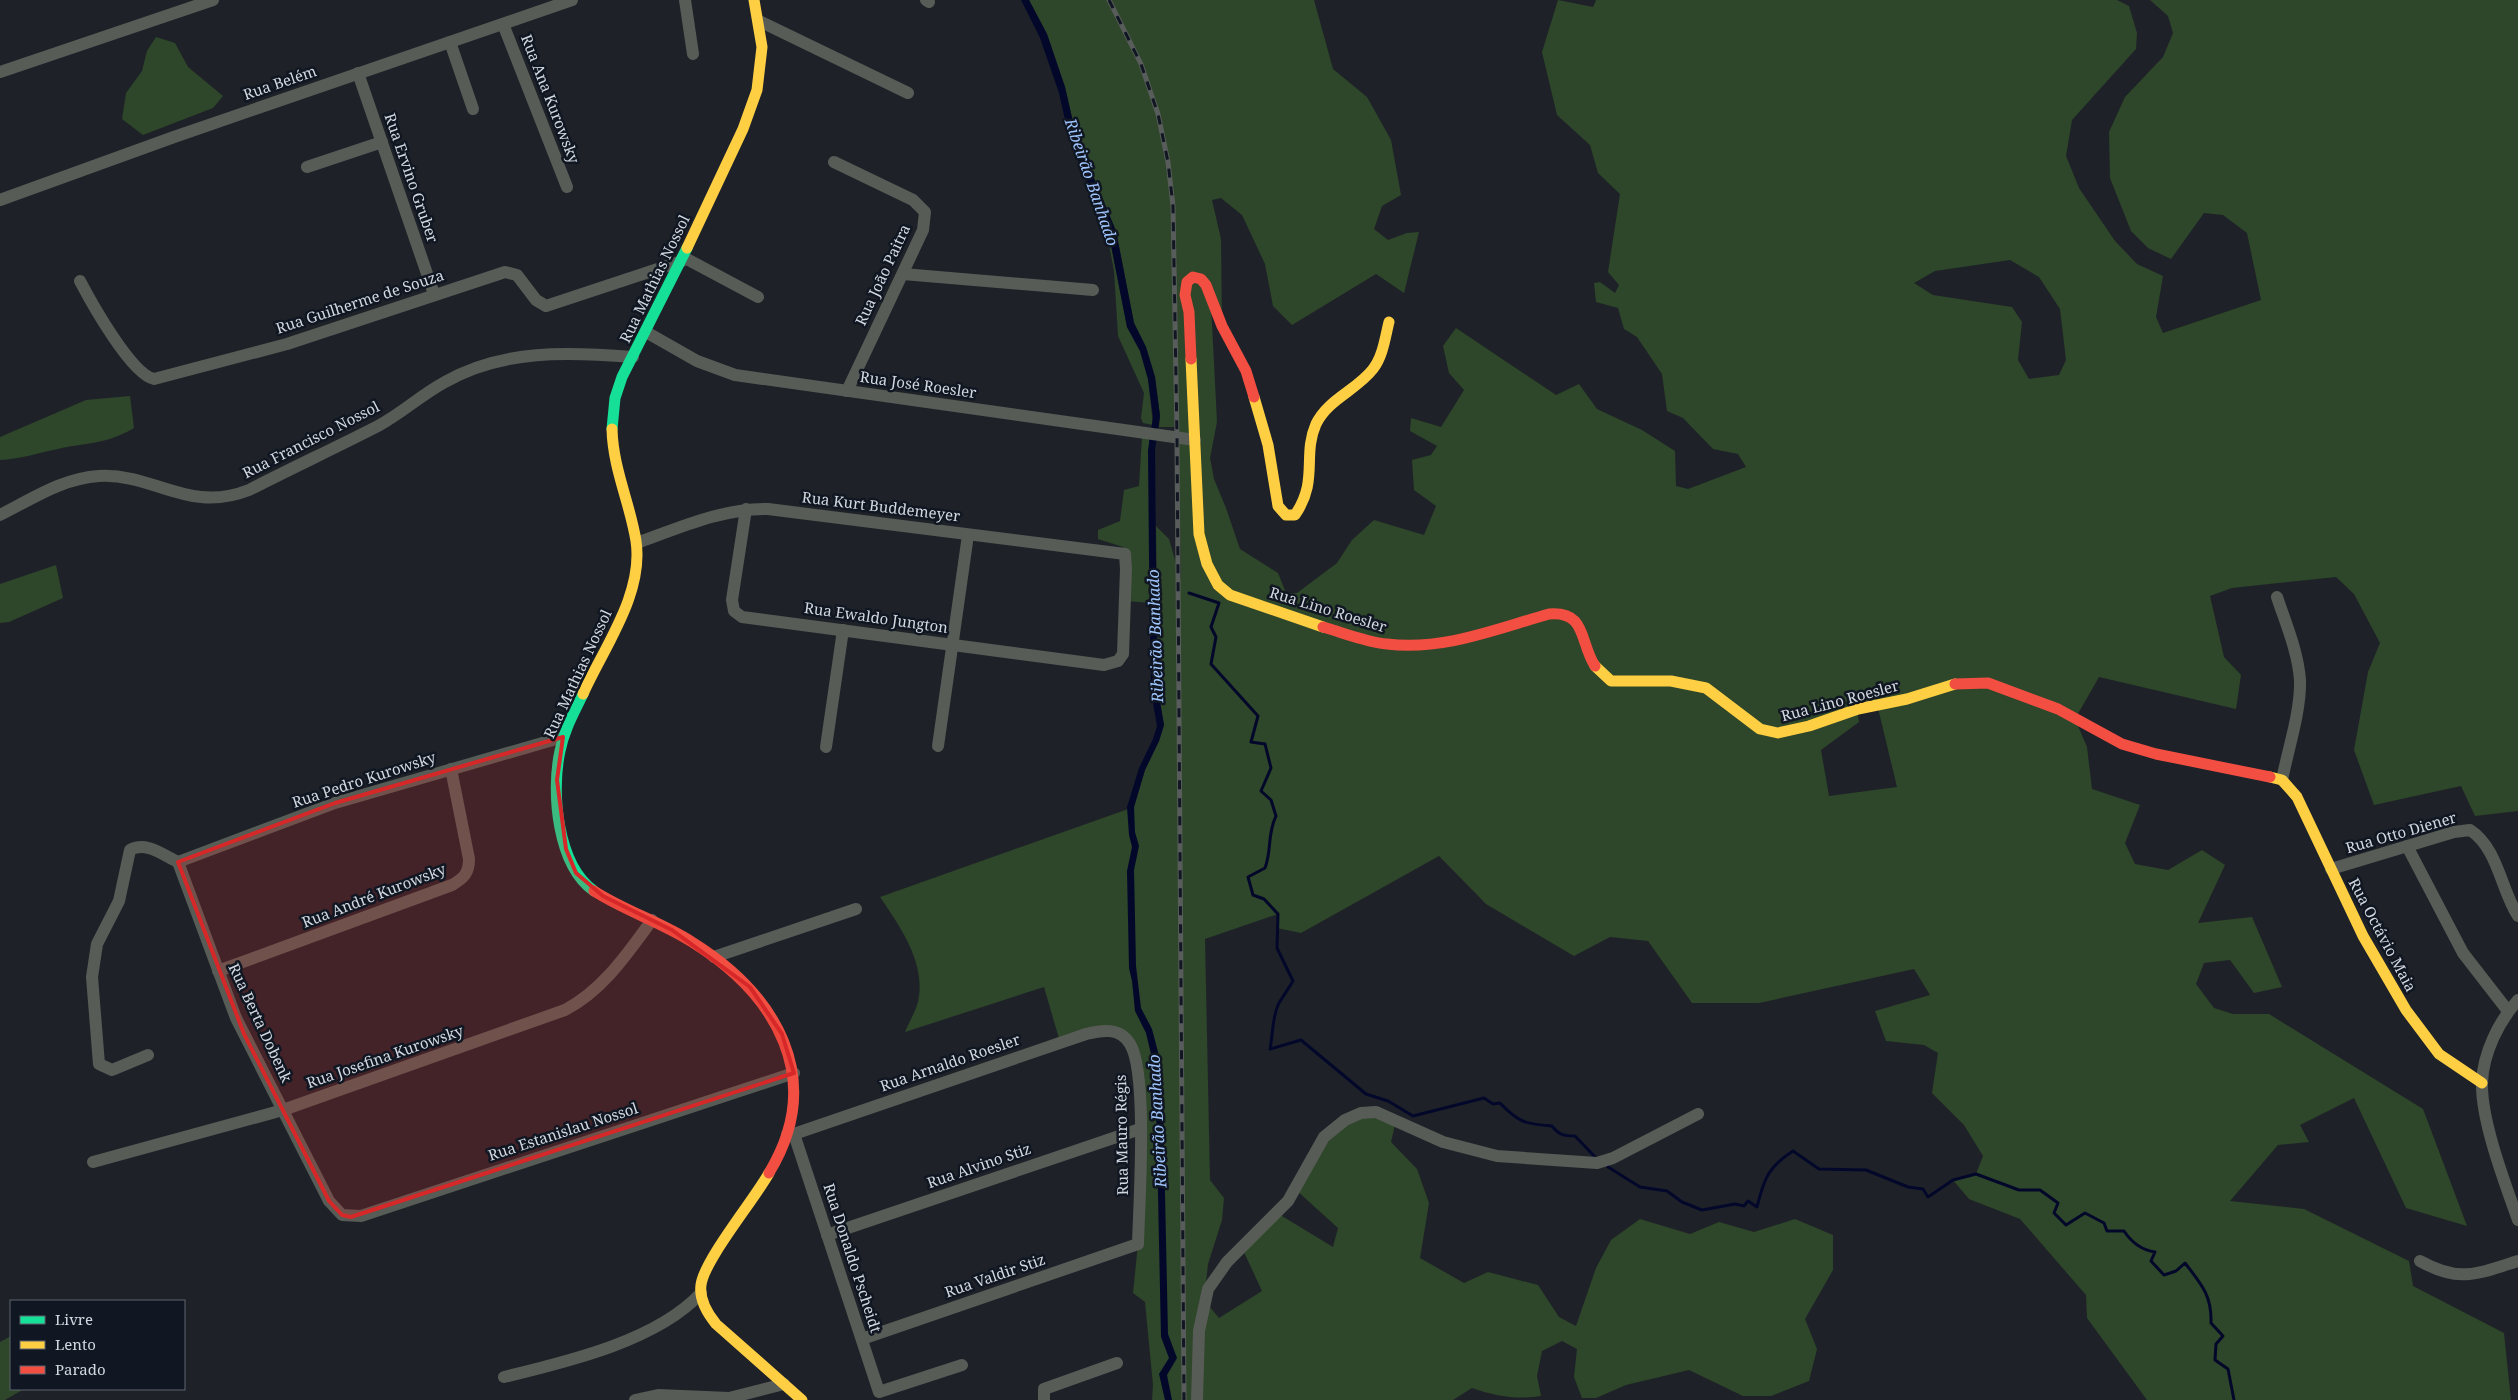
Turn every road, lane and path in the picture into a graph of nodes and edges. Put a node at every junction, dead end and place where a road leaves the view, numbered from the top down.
1 (213, 0) edge
2 (572, 0) edge
3 (685, 0) edge
4 (754, 0) edge
5 (759, 21) junction
6 (503, 24) junction
7 (450, 42) junction
8 (693, 54) dead end
9 (0, 72) edge
10 (358, 73) junction
11 (908, 94) dead end
12 (473, 110) dead end
13 (382, 142) junction
14 (834, 162) dead end
15 (306, 167) dead end
16 (567, 187) dead end
17 (0, 200) edge
18 (683, 259) junction
19 (903, 274) junction
20 (80, 281) dead end
21 (1093, 290) dead end
22 (434, 294) junction
23 (758, 297) dead end
24 (1389, 322) dead end
25 (646, 332) junction
26 (633, 357) junction
27 (847, 391) junction
28 (1195, 440) junction
29 (746, 509) junction
30 (0, 515) edge
31 (968, 535) junction
32 (637, 542) junction
33 (2277, 597) dead end
34 (843, 630) junction
35 (952, 644) junction
36 (1118, 660) joint
37 (562, 737) junction
38 (938, 746) dead end
39 (826, 748) dead end
40 (451, 770) junction
41 (2282, 780) junction
42 (2407, 846) junction
43 (178, 862) junction
44 (2332, 870) junction
45 (856, 909) dead end
46 (2518, 916) edge
47 (652, 920) junction
48 (714, 957) junction
49 (218, 971) junction
50 (2518, 1000) edge
51 (2508, 1011) junction
52 (1117, 1033) joint
53 (148, 1055) dead end
54 (794, 1073) junction
55 (2482, 1083) junction
56 (283, 1110) junction
57 (1698, 1114) dead end
58 (1140, 1129) junction
59 (791, 1134) junction
60 (93, 1162) dead end
61 (342, 1215) joint
62 (2518, 1220) edge
63 (827, 1235) junction
64 (1138, 1244) joint
65 (2420, 1261) dead end
66 (2518, 1261) edge
67 (701, 1293) junction
68 (862, 1339) junction
69 (1117, 1363) dead end
70 (962, 1365) dead end
71 (504, 1378) dead end
72 (784, 1384) junction
73 (635, 1400) edge
74 (802, 1400) edge
75 (1044, 1400) edge
76 (1197, 1400) edge

1 - 9 street
2 - 6 street, Rua Belém
3 - 8 street
4 - 5 street, Rua Mathias Nossol
5 - 11 street
5 - 18 street, Rua Mathias Nossol
6 - 7 street, Rua Belém
6 - 16 street, Rua Ana Kurowsky
7 - 10 street, Rua Belém
7 - 12 street
10 - 13 street, Rua Ervino Gruber
10 - 17 street, Rua Belém
13 - 15 street
13 - 22 street, Rua Ervino Gruber
14 - 19 street, Rua João Paitra
18 - 22 street, Rua Guilherme de Souza
18 - 23 street
18 - 25 street, Rua Mathias Nossol
19 - 21 street
19 - 27 street, Rua João Paitra
20 - 22 street, Rua Guilherme de Souza
24 - 28 street, Rua Lino Roesler
25 - 26 street, Rua Mathias Nossol
25 - 27 street, Rua José Roesler
26 - 30 street, Rua Francisco Nossol
26 - 32 street, Rua Mathias Nossol
27 - 28 street, Rua José Roesler
28 - 41 street, Rua Lino Roesler
29 - 31 street, Rua Kurt Buddemeyer
29 - 32 street, Rua Kurt Buddemeyer
29 - 34 street, Rua Ewaldo Jungton
31 - 35 street
31 - 36 street, Rua Kurt Buddemeyer
32 - 37 street, Rua Mathias Nossol
33 - 41 street
34 - 35 street, Rua Ewaldo Jungton
34 - 39 street
35 - 36 street, Rua Ewaldo Jungton
35 - 38 street
37 - 40 street, Rua Pedro Kurowsky
37 - 47 street, Rua Mathias Nossol
40 - 43 street, Rua Pedro Kurowsky
40 - 49 street, Rua André Kurowsky
41 - 44 street, Rua Octávio Maia
42 - 44 street, Rua Otto Diener
42 - 46 street, Rua Otto Diener
42 - 51 street
43 - 49 street, Rua Berta Dobenk
43 - 53 street
44 - 55 street, Rua Octávio Maia
45 - 48 street
47 - 48 street, Rua Mathias Nossol
47 - 56 street, Rua Josefina Kurowsky
48 - 54 street, Rua Mathias Nossol
49 - 56 street, Rua Berta Dobenk
50 - 51 street
51 - 55 street
52 - 58 street, Rua Mauro Régis
52 - 59 street, Rua Arnaldo Roesler
54 - 59 street, Rua Mathias Nossol
54 - 61 street, Rua Estanislau Nossol
55 - 62 street
56 - 60 street, Rua Josefina Kurowsky
56 - 61 street, Rua Berta Dobenk
57 - 76 street
58 - 63 street, Rua Alvino Stiz
58 - 64 street, Rua Mauro Régis
59 - 63 street, Rua Donaldo Pscheidt
59 - 67 street, Rua Mathias Nossol
63 - 68 street, Rua Donaldo Pscheidt
64 - 68 street, Rua Valdir Stiz
65 - 66 street
67 - 71 street
67 - 72 street
68 - 70 street, Rua Donaldo Pscheidt
69 - 75 street
72 - 73 street
72 - 74 street

